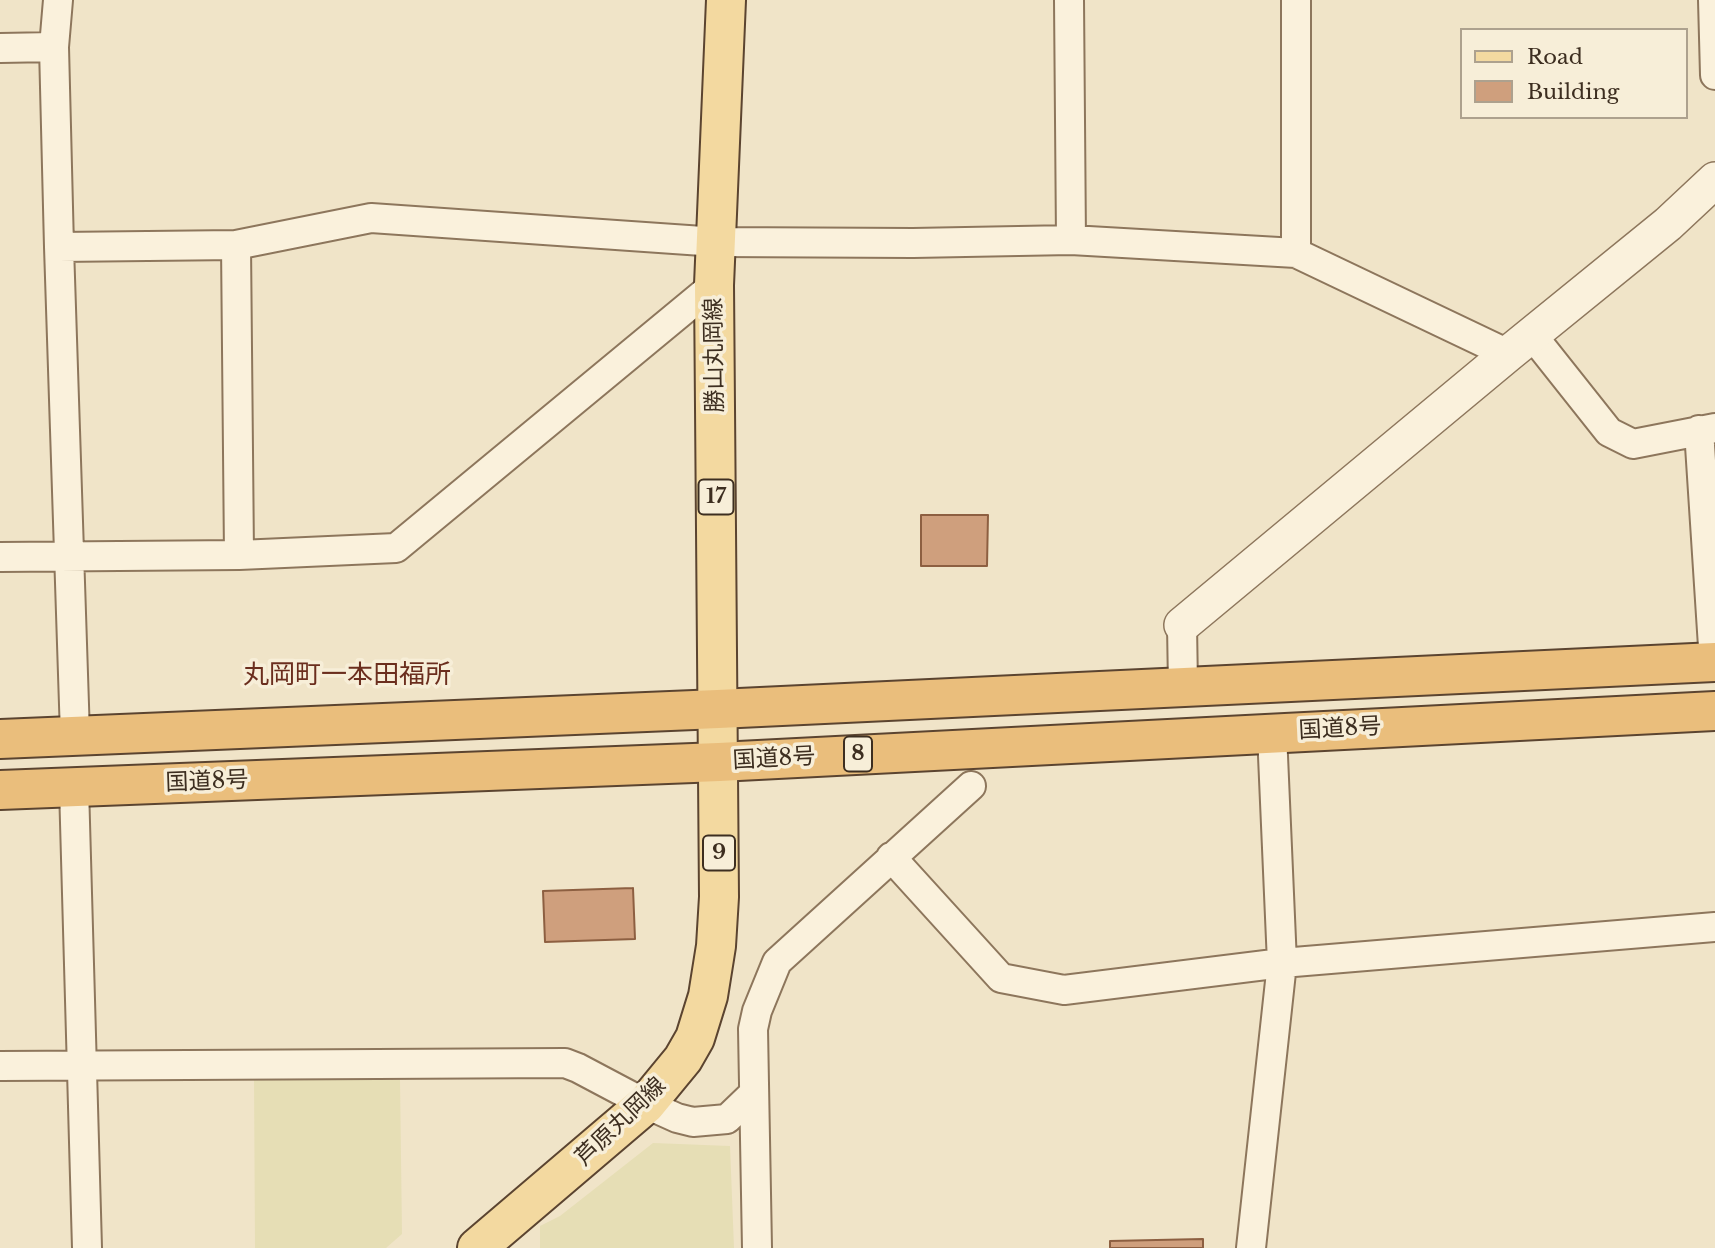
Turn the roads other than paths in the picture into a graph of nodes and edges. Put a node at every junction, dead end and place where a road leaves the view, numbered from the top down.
1 (58, 0) edge
2 (726, 0) edge
3 (1069, 0) edge
4 (1296, 0) edge
5 (1713, 0) edge
6 (54, 47) junction
7 (0, 48) edge
8 (1715, 75) edge
9 (1715, 180) edge
10 (1071, 240) junction
11 (717, 242) junction
12 (236, 245) junction
13 (59, 247) junction
14 (1296, 253) junction
15 (714, 285) junction
16 (1520, 344) junction
17 (1707, 429) edge
18 (70, 555) junction
19 (239, 555) junction
20 (0, 556) edge
21 (1182, 625) joint
22 (1714, 662) edge
23 (1183, 686) junction
24 (718, 709) junction
25 (1715, 711) edge
26 (1272, 733) junction
27 (75, 735) junction
28 (0, 739) edge
29 (719, 762) junction
30 (971, 786) dead end
31 (74, 787) junction
32 (0, 790) edge
33 (891, 857) junction
34 (1715, 927) edge
35 (1282, 963) junction
36 (0, 1066) edge
37 (81, 1066) junction
38 (753, 1094) junction
39 (646, 1104) junction
40 (87, 1248) edge
41 (477, 1248) edge
42 (757, 1248) edge
43 (1251, 1248) edge

1 - 6 street
2 - 11 main road, 勝山丸岡線 / 17
3 - 10 street
4 - 14 street
5 - 8 street
6 - 7 street
6 - 13 street
9 - 16 street
10 - 11 street
10 - 14 street
11 - 12 street
11 - 15 main road, 勝山丸岡線 / 17
12 - 13 street
12 - 19 street
13 - 18 street
14 - 16 street
15 - 19 street
15 - 24 main road, 勝山丸岡線 / 17
16 - 17 street
16 - 21 street
17 - 22 street
18 - 19 street
18 - 20 street
18 - 27 street
21 - 23 street
22 - 23 highway, 8
23 - 24 highway, 8
24 - 27 highway, 8
24 - 29 main road, 芦原丸岡線 / 9
25 - 26 highway, 国道8号 / 8
26 - 29 highway, 国道8号 / 8
26 - 35 street
27 - 28 highway, 8
29 - 31 highway, 国道8号 / 8
29 - 39 main road, 芦原丸岡線 / 9
30 - 33 street
31 - 32 highway, 国道8号 / 8
31 - 37 street
33 - 35 street
33 - 38 street
34 - 35 street
35 - 43 street
36 - 37 street
37 - 39 street
37 - 40 street
38 - 39 street
38 - 42 street
39 - 41 main road, 芦原丸岡線 / 9

